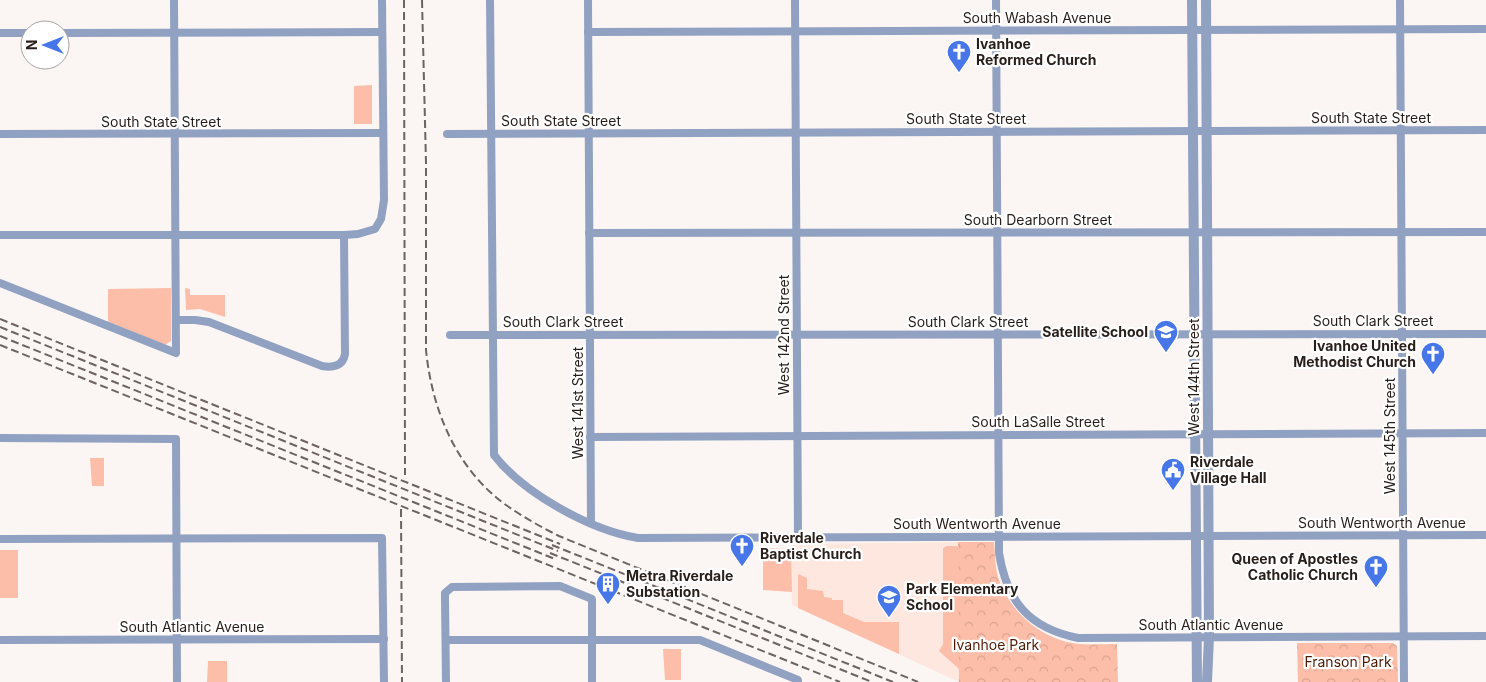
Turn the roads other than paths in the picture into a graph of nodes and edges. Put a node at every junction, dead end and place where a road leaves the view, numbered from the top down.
1 (174, 0) edge
2 (382, 0) edge
3 (490, 0) edge
4 (588, 0) edge
5 (794, 0) edge
6 (996, 0) edge
7 (1192, 0) edge
8 (1206, 0) edge
9 (1400, 0) edge
10 (1486, 29) edge
11 (1192, 30) junction
12 (1206, 30) junction
13 (1401, 30) junction
14 (794, 31) junction
15 (996, 31) junction
16 (382, 32) junction
17 (588, 32) junction
18 (0, 33) edge
19 (20, 33) edge
20 (70, 33) edge
21 (174, 33) junction
22 (1401, 130) junction
23 (1486, 130) edge
24 (1193, 131) junction
25 (1206, 131) junction
26 (795, 132) junction
27 (996, 132) junction
28 (383, 133) junction
29 (589, 133) junction
30 (0, 134) edge
31 (175, 134) junction
32 (447, 134) dead end
33 (491, 134) junction
34 (1194, 232) junction
35 (1207, 232) junction
36 (1402, 232) junction
37 (1486, 232) edge
38 (589, 233) junction
39 (796, 233) junction
40 (997, 233) junction
41 (0, 235) edge
42 (175, 235) junction
43 (344, 235) junction
44 (0, 283) edge
45 (176, 320) junction
46 (796, 334) junction
47 (997, 334) junction
48 (1194, 334) junction
49 (1207, 334) junction
50 (1402, 334) junction
51 (1486, 334) edge
52 (450, 335) dead end
53 (493, 335) junction
54 (590, 335) junction
55 (1486, 433) edge
56 (1195, 434) junction
57 (1208, 434) junction
58 (1403, 434) junction
59 (998, 435) junction
60 (590, 436) junction
61 (797, 436) junction
62 (0, 438) edge
63 (591, 523) junction
64 (1403, 535) junction
65 (1486, 535) edge
66 (1196, 536) junction
67 (1208, 536) junction
68 (798, 537) junction
69 (998, 537) junction
70 (0, 538) edge
71 (177, 539) junction
72 (1486, 636) edge
73 (1196, 637) junction
74 (1209, 637) junction
75 (1404, 637) junction
76 (384, 639) junction
77 (0, 640) edge
78 (177, 640) junction
79 (446, 640) junction
80 (592, 640) junction
81 (798, 681) edge
82 (177, 682) edge
83 (384, 682) edge
84 (446, 682) edge
85 (592, 682) edge
86 (1197, 682) edge
87 (1207, 682) edge
88 (1404, 682) edge

1 - 21 street
2 - 16 street
3 - 33 street
4 - 17 street, West 141st Street
5 - 14 street, West 142nd Street
6 - 15 street, South Atlantic Avenue
7 - 11 street, West 144th Street
8 - 12 street, West 144th Street
9 - 13 street, West 145th Street
10 - 13 street, South Wabash Avenue
11 - 12 street, South Wabash Avenue
11 - 15 street, South Wabash Avenue
11 - 24 street, West 144th Street
12 - 13 street, South Wabash Avenue
12 - 25 street, West 144th Street
13 - 22 street, West 145th Street
14 - 15 street, South Wabash Avenue
14 - 17 street, South Wabash Avenue
14 - 26 street, West 142nd Street
15 - 27 street, South Atlantic Avenue
16 - 21 street
16 - 28 street
17 - 29 street, West 141st Street
18 - 19 street
20 - 21 street
21 - 31 street
22 - 23 street, South State Street
22 - 25 street, South State Street
22 - 36 street, West 145th Street
24 - 25 street, South State Street
24 - 27 street, South State Street
24 - 34 street, West 144th Street
25 - 35 street, West 144th Street
26 - 27 street, South State Street
26 - 29 street, South State Street
26 - 39 street, West 142nd Street
27 - 40 street, South Atlantic Avenue
28 - 31 street, South State Street
28 - 43 street
29 - 33 street, South State Street
29 - 38 street, West 141st Street
30 - 31 street, South State Street
31 - 42 street
32 - 33 street, South State Street
33 - 53 street
34 - 35 street, South Dearborn Street
34 - 40 street, South Dearborn Street
34 - 48 street, West 144th Street
35 - 36 street, South Dearborn Street
35 - 49 street, West 144th Street
36 - 37 street, South Dearborn Street
36 - 50 street, West 145th Street
38 - 39 street, South Dearborn Street
38 - 54 street, West 141st Street
39 - 40 street, South Dearborn Street
39 - 46 street, West 142nd Street
40 - 47 street, South Atlantic Avenue
41 - 42 street
42 - 43 street
42 - 45 street
43 - 45 street
44 - 45 street
46 - 47 street, South Clark Street
46 - 54 street, South Clark Street
46 - 61 street, West 142nd Street
47 - 48 street, South Clark Street
47 - 59 street, South Atlantic Avenue
48 - 49 street, South Clark Street
48 - 56 street, West 144th Street
49 - 50 street, South Clark Street
49 - 57 street, West 144th Street
50 - 51 street, South Clark Street
50 - 58 street, West 145th Street
52 - 53 street, South Clark Street
53 - 54 street, South Clark Street
53 - 63 street, South Wentworth Avenue
54 - 60 street, West 141st Street
55 - 58 street, South LaSalle Street
56 - 57 street, South LaSalle Street
56 - 59 street, South LaSalle Street
56 - 66 street, West 144th Street
57 - 58 street, South LaSalle Street
57 - 67 street, West 144th Street
58 - 64 street, West 145th Street
59 - 61 street, South LaSalle Street
59 - 69 street, South Atlantic Avenue
60 - 61 street, South LaSalle Street
60 - 63 street, West 141st Street
61 - 68 street, West 142nd Street
62 - 71 street
63 - 68 street, South Wentworth Avenue
64 - 65 street, South Wentworth Avenue
64 - 67 street, South Wentworth Avenue
64 - 75 street, West 145th Street
66 - 67 street, South Wentworth Avenue
66 - 69 street, South Wentworth Avenue
66 - 73 street, West 144th Street
67 - 74 street, West 144th Street
68 - 69 street, South Wentworth Avenue
69 - 73 street, South Atlantic Avenue
70 - 71 street
71 - 76 street
71 - 78 street
72 - 75 street, South Atlantic Avenue
73 - 74 street, South Atlantic Avenue
73 - 86 street, West 144th Street
74 - 75 street, South Atlantic Avenue
74 - 87 street, West 144th Street
75 - 88 street, West 145th Street
76 - 78 street, South Atlantic Avenue
76 - 83 street
77 - 78 street, South Atlantic Avenue
78 - 82 street
79 - 80 street
79 - 80 street
79 - 84 street
80 - 81 street
80 - 85 street

